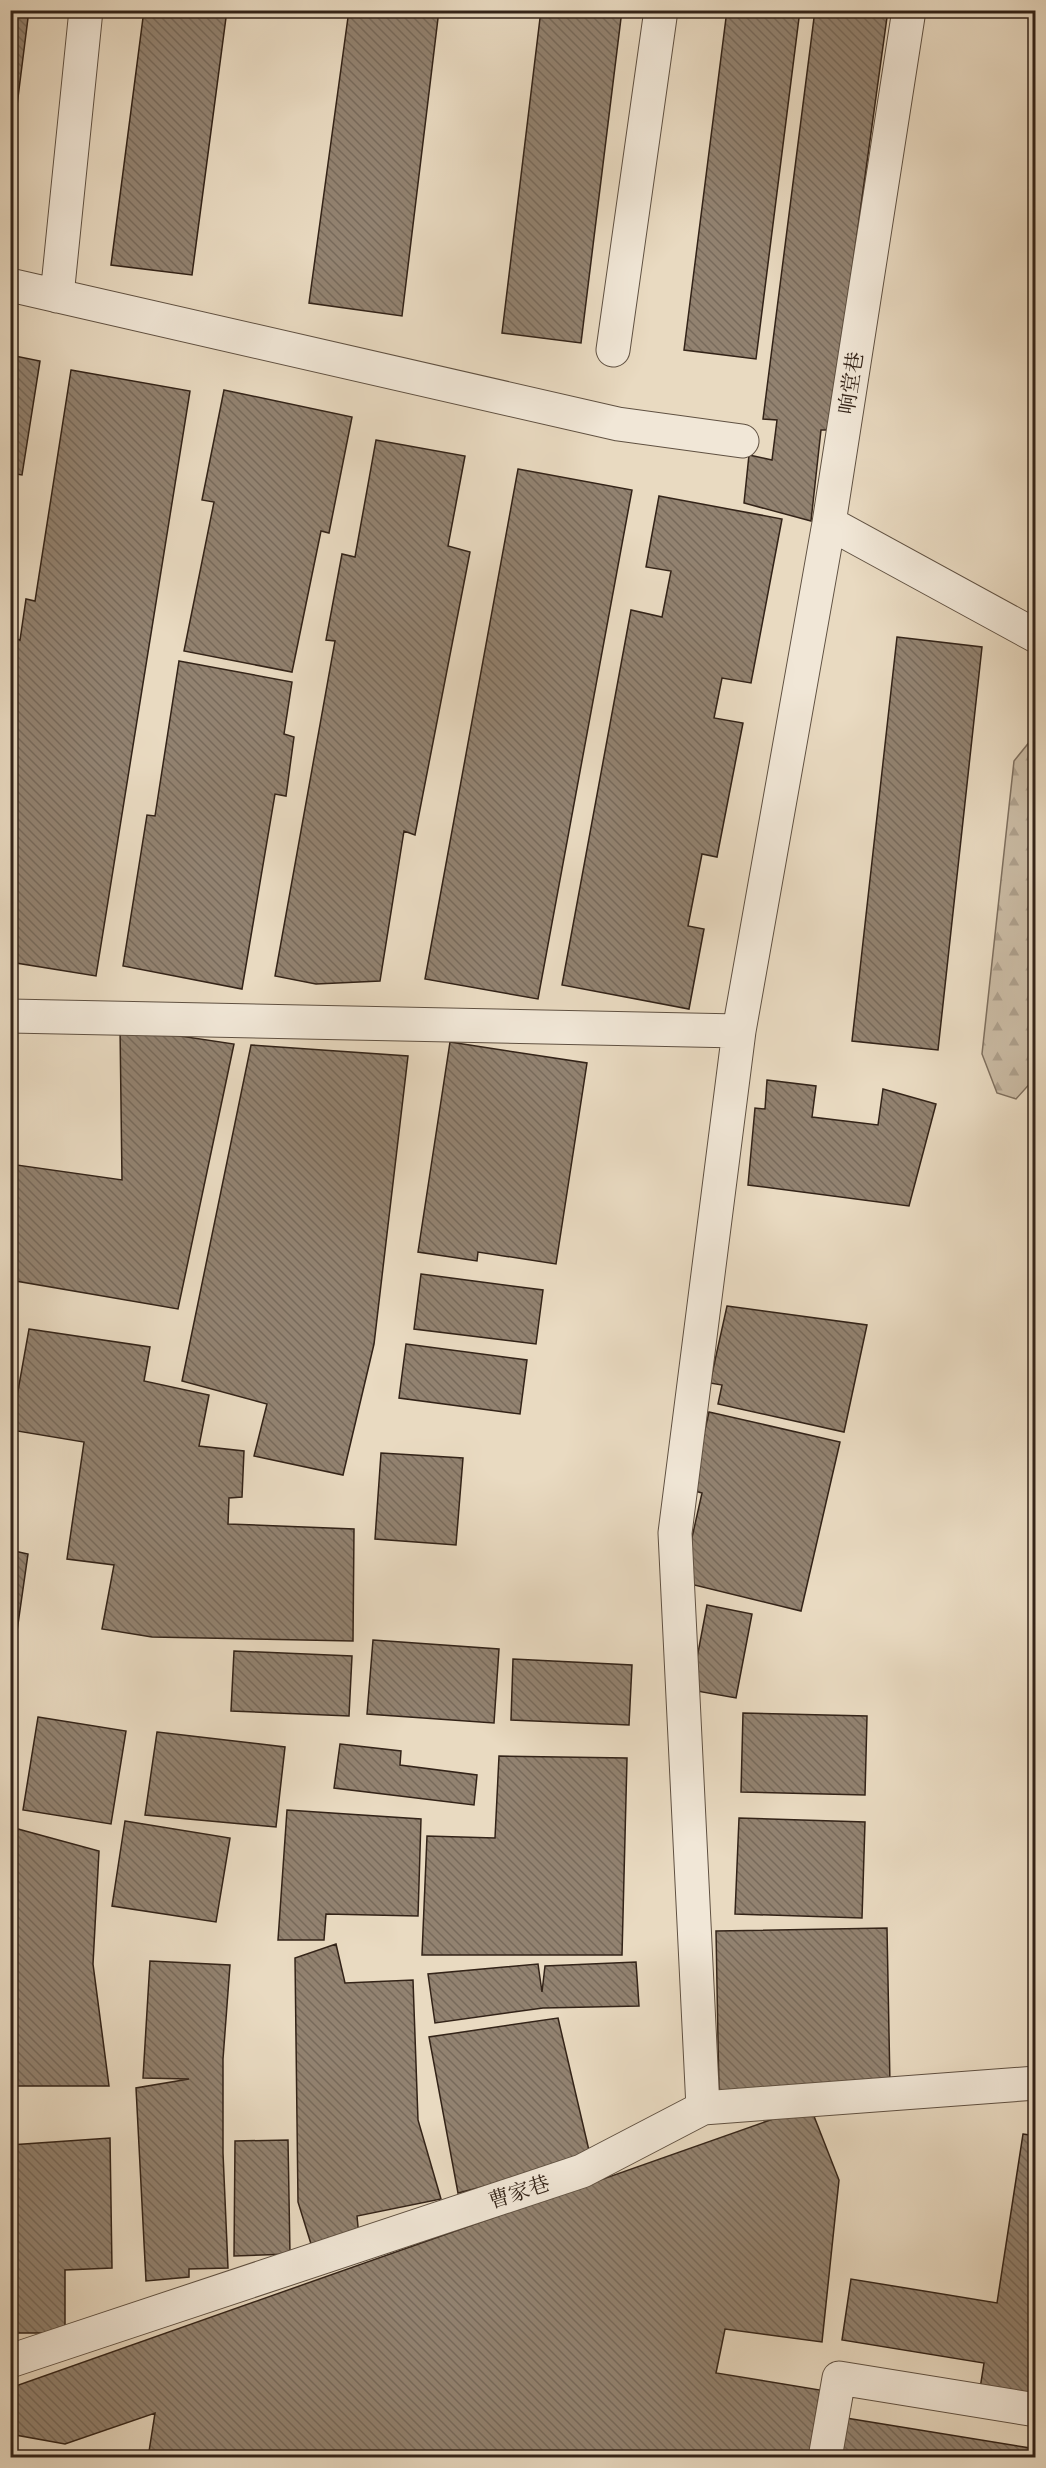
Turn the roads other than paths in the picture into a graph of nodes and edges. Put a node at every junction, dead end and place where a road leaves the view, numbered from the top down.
1 (86, 10) edge
2 (661, 10) edge
3 (909, 10) edge
4 (10, 285) edge
5 (57, 296) junction
6 (613, 350) dead end
7 (742, 441) dead end
8 (829, 523) junction
9 (1035, 636) edge
10 (10, 1016) edge
11 (739, 1031) junction
12 (1035, 2083) edge
13 (703, 2108) junction
14 (10, 2361) edge
15 (1035, 2410) edge
16 (825, 2457) edge

1 - 5 street
2 - 6 street
3 - 8 street, 响堂巷
4 - 5 street
5 - 7 street
8 - 9 street
8 - 11 street, 响堂巷
10 - 11 street
11 - 13 street, 响堂巷
12 - 13 street, 曹家巷
13 - 14 street, 曹家巷
15 - 16 street

